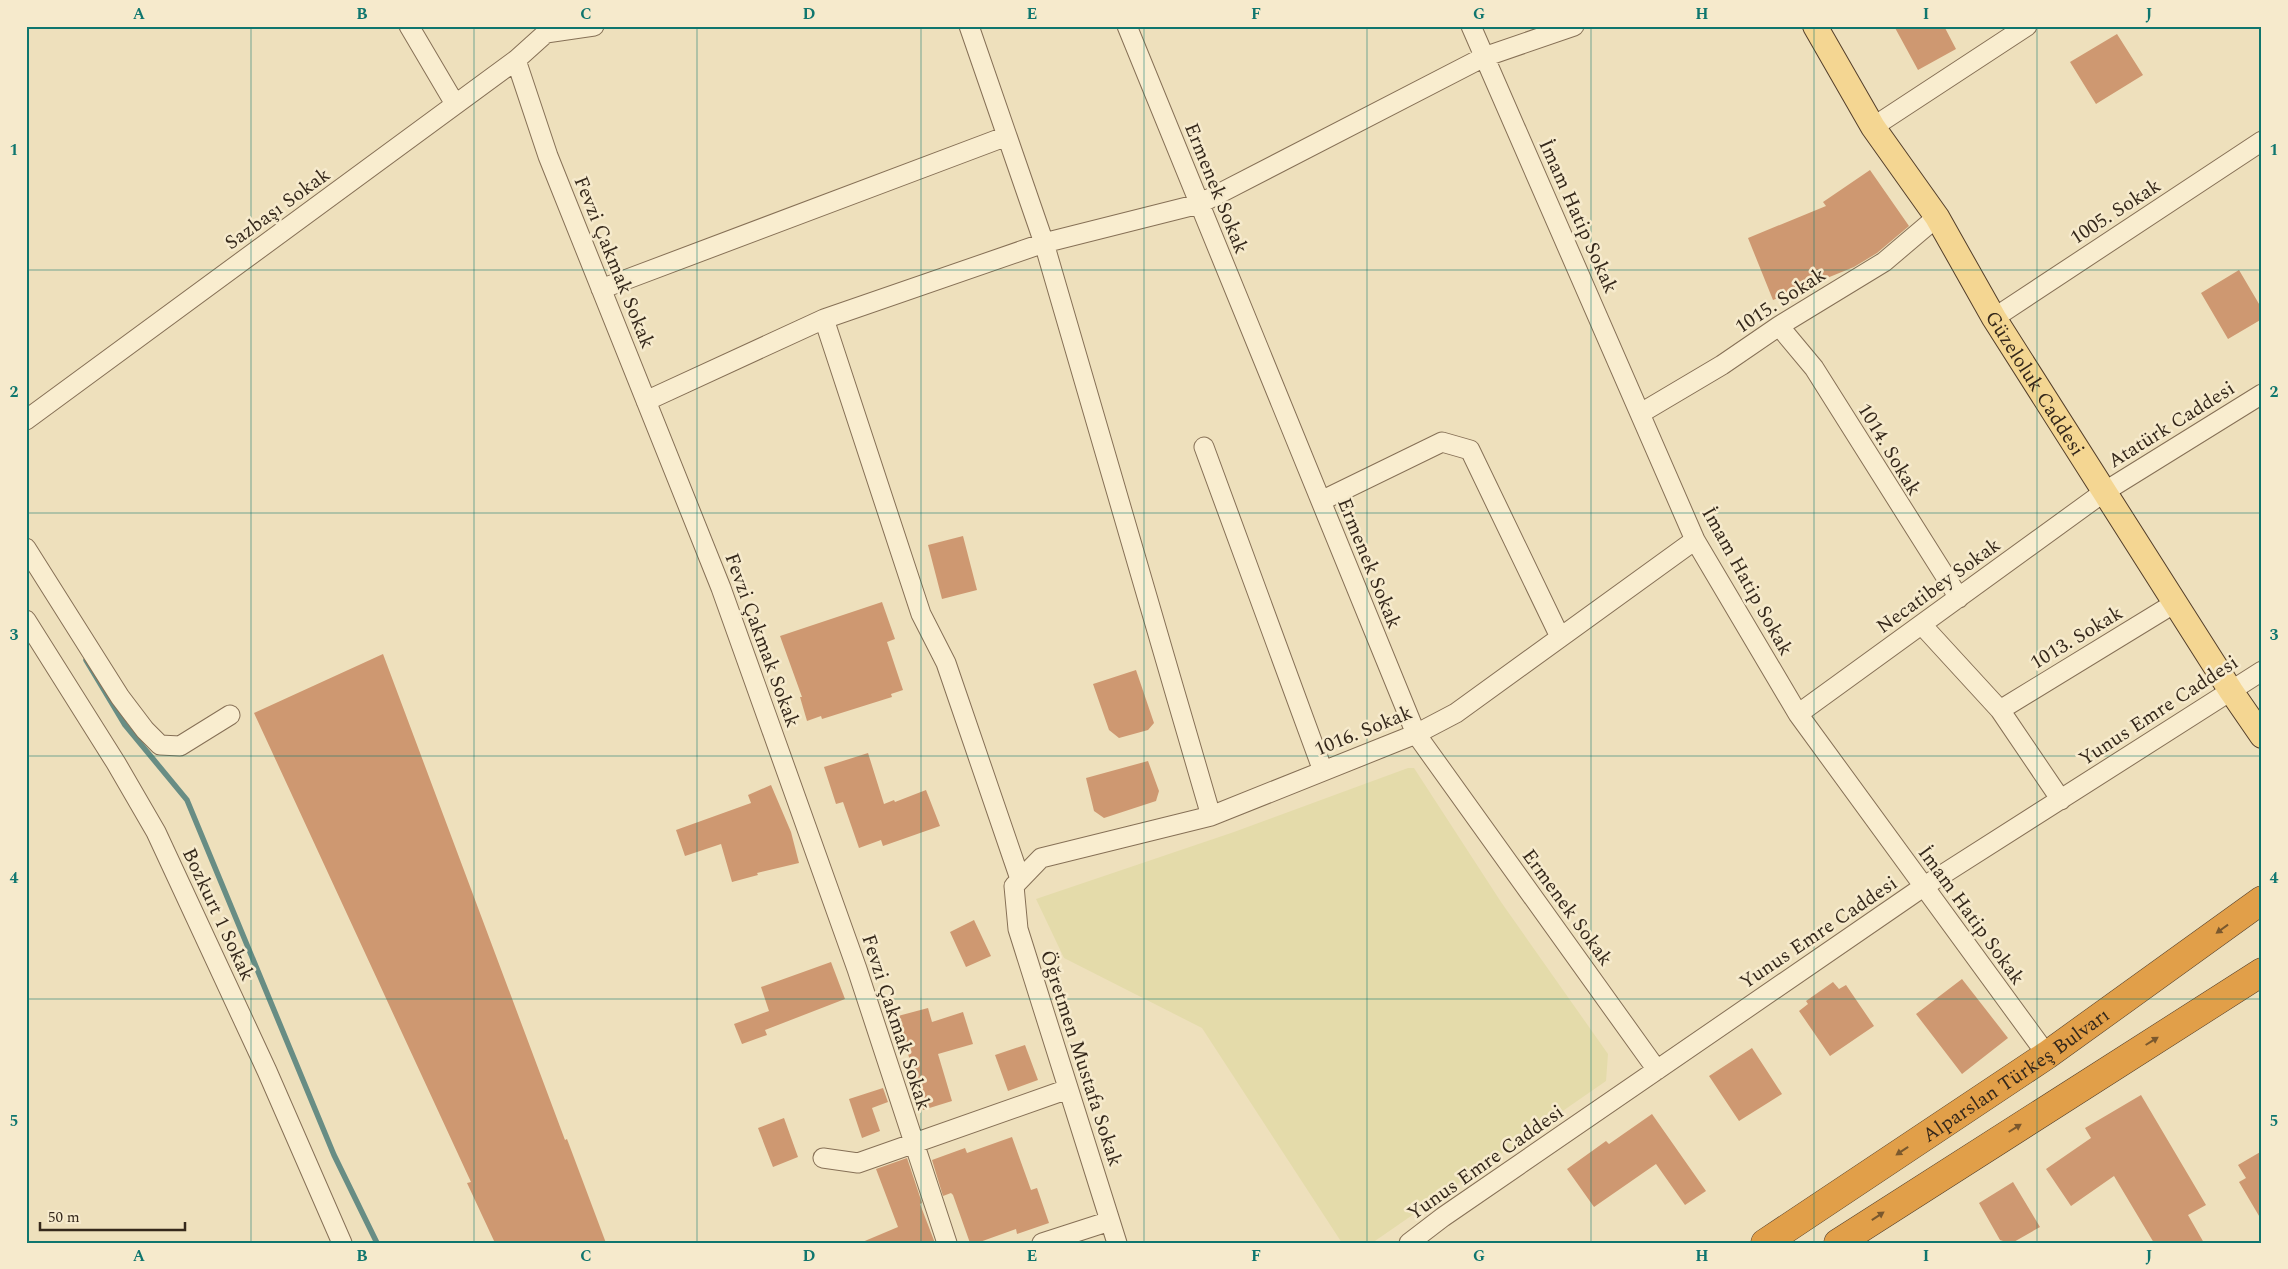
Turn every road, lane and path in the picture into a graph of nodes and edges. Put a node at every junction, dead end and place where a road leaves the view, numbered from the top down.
1 (409, 26) edge
2 (594, 26) edge
3 (969, 26) edge
4 (1127, 26) edge
5 (1471, 26) edge
6 (1574, 26) edge
7 (1815, 26) edge
8 (2027, 26) edge
9 (546, 30) edge
10 (1484, 57) junction
11 (516, 60) junction
12 (455, 104) junction
13 (1872, 127) junction
14 (1007, 136) junction
15 (2262, 141) edge
16 (1199, 204) junction
17 (1938, 217) junction
18 (1044, 243) junction
19 (601, 289) junction
20 (1994, 318) junction
21 (824, 319) junction
22 (1779, 326) junction
23 (2262, 394) edge
24 (646, 401) junction
25 (1641, 413) junction
26 (26, 420) edge
27 (1204, 447) dead end
28 (2104, 492) junction
29 (1321, 500) junction
30 (1695, 540) junction
31 (26, 548) edge
32 (1959, 598) junction
33 (2175, 603) junction
34 (26, 620) edge
35 (1922, 625) junction
36 (1560, 636) junction
37 (2262, 671) edge
38 (2231, 691) junction
39 (2000, 710) junction
40 (1798, 714) junction
41 (230, 715) dead end
42 (1416, 734) junction
43 (2262, 736) edge
44 (1323, 771) junction
45 (2061, 800) junction
46 (1211, 816) junction
47 (1017, 883) junction
48 (1924, 887) junction
49 (2262, 900) edge
50 (2262, 972) edge
51 (2047, 1055) junction
52 (1657, 1070) junction
53 (1068, 1089) junction
54 (914, 1144) junction
55 (823, 1158) dead end
56 (1110, 1221) junction
57 (342, 1243) edge
58 (947, 1243) edge
59 (1042, 1243) edge
60 (1117, 1243) edge
61 (1410, 1243) edge
62 (1765, 1243) edge
63 (1838, 1243) edge

1 - 12 street
2 - 9 street
3 - 14 street
4 - 16 street, Ermenek Sokak
5 - 10 street, İmam Hatip Sokak
6 - 10 street
7 - 13 main road, Güzeloluk Caddesi
8 - 13 street
9 - 11 street, Sazbaşı Sokak
10 - 16 street
10 - 25 street, İmam Hatip Sokak
11 - 12 street, Sazbaşı Sokak
11 - 19 street, Fevzi Çakmak Sokak
12 - 26 street, Sazbaşı Sokak
13 - 17 main road, Güzeloluk Caddesi
14 - 18 street
14 - 19 street
15 - 20 street, 1005. Sokak
16 - 18 street
16 - 29 street, Ermenek Sokak
17 - 20 main road, Güzeloluk Caddesi
17 - 22 street, 1015. Sokak
18 - 21 street
18 - 46 street
19 - 24 street, Fevzi Çakmak Sokak
20 - 28 main road, Güzeloluk Caddesi
21 - 24 street
21 - 47 street, Öğretmen Mustafa Sokak
22 - 25 street, 1015. Sokak
22 - 32 street, 1014. Sokak
23 - 28 street, Atatürk Caddesi
24 - 54 street, Fevzi Çakmak Sokak
25 - 30 street, İmam Hatip Sokak
27 - 44 street
28 - 32 street, Necatibey Sokak
28 - 33 main road, Güzeloluk Caddesi
29 - 36 street
29 - 42 street, Ermenek Sokak
30 - 36 street, 1016. Sokak
30 - 40 street, İmam Hatip Sokak
31 - 41 street
32 - 35 street, Necatibey Sokak
33 - 38 main road, Güzeloluk Caddesi
33 - 39 street, 1013. Sokak
34 - 57 street, Bozkurt 1 Sokak
35 - 39 street
35 - 40 street, Necatibey Sokak
36 - 42 street, 1016. Sokak
37 - 38 street, Yunus Emre Caddesi
38 - 43 main road, Güzeloluk Caddesi
38 - 45 street, Yunus Emre Caddesi
39 - 45 street
40 - 48 street, İmam Hatip Sokak
42 - 44 street, 1016. Sokak
42 - 52 street, Ermenek Sokak
44 - 46 street, 1016. Sokak
45 - 48 street, Yunus Emre Caddesi
46 - 47 street, 1016. Sokak
47 - 53 street, Öğretmen Mustafa Sokak
48 - 51 street, İmam Hatip Sokak
48 - 52 street, Yunus Emre Caddesi
49 -> 51 highway, Alparslan Türkeş Bulvarı
63 -> 50 highway
51 -> 62 highway, Alparslan Türkeş Bulvarı
52 - 61 street, Yunus Emre Caddesi
53 - 54 street
53 - 56 street, Öğretmen Mustafa Sokak
54 - 55 street
54 - 58 street, Fevzi Çakmak Sokak
56 - 59 street
56 - 60 street, Öğretmen Mustafa Sokak

